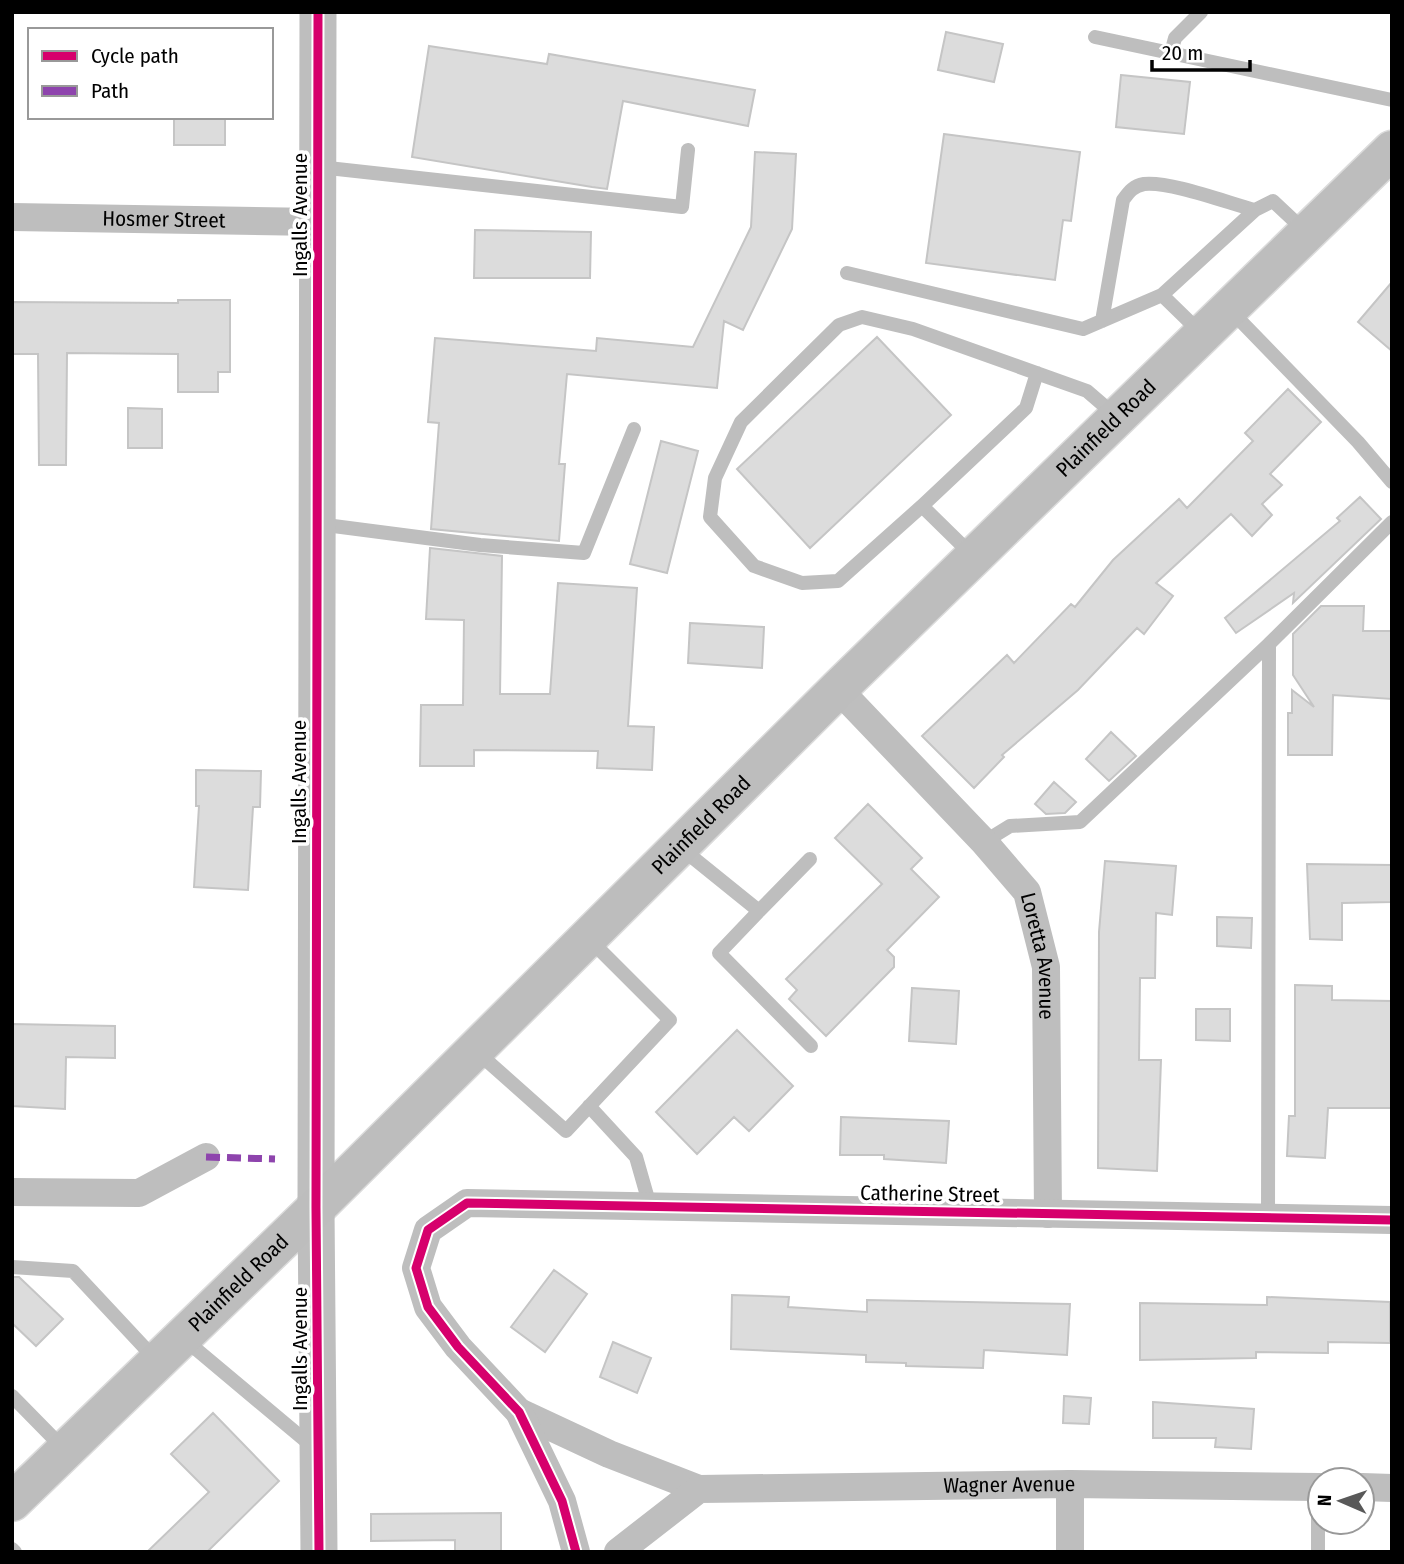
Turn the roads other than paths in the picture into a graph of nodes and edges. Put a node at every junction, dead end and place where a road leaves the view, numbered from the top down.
1 (318, 12) edge
2 (1201, 12) edge
3 (1095, 37) dead end
4 (1171, 53) junction
5 (1392, 100) edge
6 (688, 150) dead end
7 (1392, 150) edge
8 (318, 166) junction
9 (1255, 210) junction
10 (12, 217) edge
11 (317, 222) junction
12 (1306, 233) junction
13 (847, 273) dead end
14 (1162, 295) junction
15 (1102, 321) junction
16 (1215, 321) junction
17 (1037, 373) junction
18 (1117, 417) junction
19 (634, 429) dead end
20 (1392, 482) edge
21 (922, 506) junction
22 (1392, 522) edge
23 (317, 524) junction
24 (974, 557) junction
25 (1269, 644) junction
26 (838, 689) junction
27 (984, 842) junction
28 (680, 847) junction
29 (810, 859) dead end
30 (758, 911) junction
31 (588, 938) junction
32 (811, 1046) dead end
33 (475, 1050) junction
34 (589, 1106) junction
35 (206, 1157) dead end
36 (12, 1192) edge
37 (650, 1206) junction
38 (316, 1208) junction
39 (1048, 1213) junction
40 (1268, 1218) junction
41 (1392, 1220) edge
42 (12, 1267) edge
43 (170, 1350) junction
44 (12, 1396) edge
45 (519, 1412) junction
46 (318, 1450) junction
47 (66, 1451) junction
48 (1070, 1484) junction
49 (1306, 1487) edge
50 (699, 1489) junction
51 (12, 1502) edge
52 (319, 1552) edge
53 (576, 1552) edge
54 (618, 1552) edge
55 (1070, 1552) edge

1 - 8 street, Ingalls Avenue
2 - 4 lane
3 - 4 lane
4 - 5 lane
6 - 8 lane
7 - 12 main road, Plainfield Road
8 - 11 street, Ingalls Avenue
9 - 12 lane
9 - 14 lane
9 - 15 lane
10 - 11 street, Hosmer Street
11 - 23 street, Ingalls Avenue
12 - 16 main road, Plainfield Road
13 - 15 lane
14 - 15 lane
14 - 16 lane
16 - 18 main road, Plainfield Road
16 - 20 lane
17 - 18 lane
17 - 21 lane
17 - 21 lane
18 - 24 main road, Plainfield Road
19 - 23 lane
21 - 24 lane
22 - 25 lane
23 - 38 street, Ingalls Avenue
24 - 26 main road, Plainfield Road
25 - 27 lane
25 - 40 lane
26 - 27 street, Loretta Avenue
26 - 28 main road, Plainfield Road
27 - 39 street, Loretta Avenue
28 - 30 lane
28 - 31 main road, Plainfield Road
29 - 30 lane
30 - 32 lane
31 - 33 main road, Plainfield Road
31 - 34 lane
33 - 34 lane
33 - 38 main road, Plainfield Road
34 - 37 lane
35 - 36 street
37 - 39 street, Catherine Street
37 - 45 street, Catherine Street
38 - 43 main road, Plainfield Road
38 - 46 street, Ingalls Avenue
39 - 40 street, Catherine Street
40 - 41 street, Catherine Street
42 - 43 lane
43 - 46 lane
43 - 47 main road, Plainfield Road
44 - 47 lane
45 - 50 street, Wagner Avenue
45 - 53 street
46 - 52 street, Ingalls Avenue
47 - 51 main road, Plainfield Road
48 - 49 street, Wagner Avenue
48 - 50 street, Wagner Avenue
48 - 55 street
50 - 54 street

